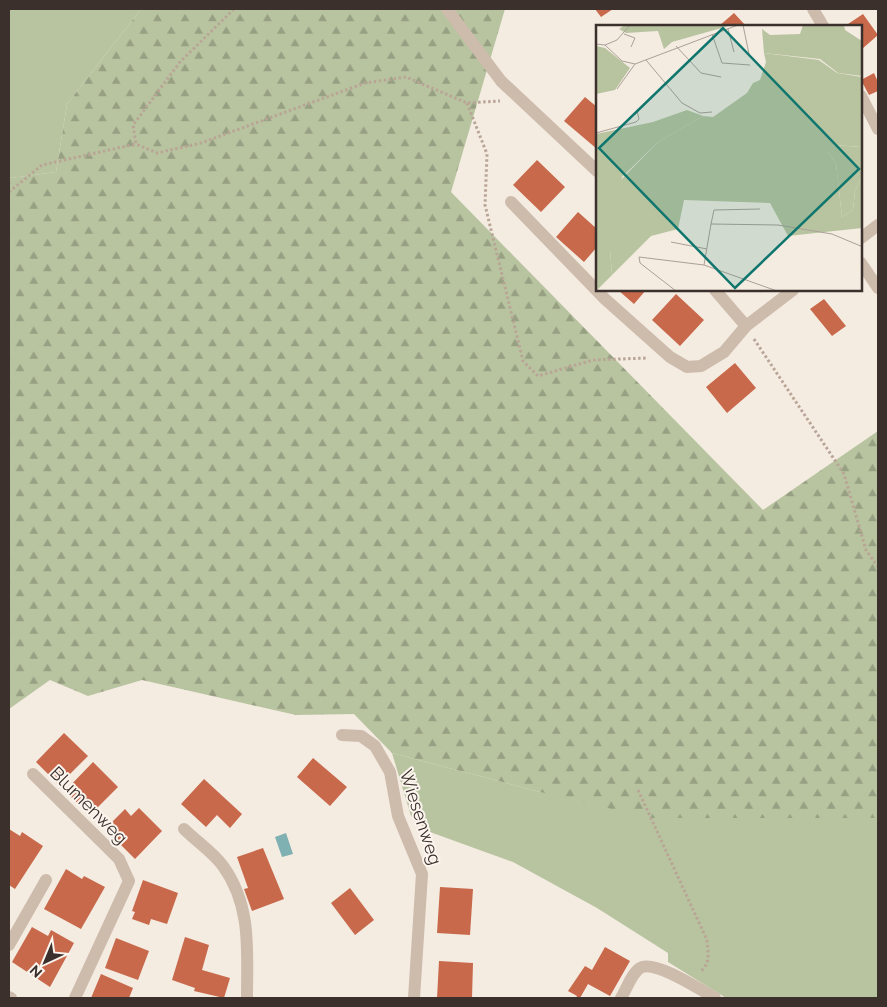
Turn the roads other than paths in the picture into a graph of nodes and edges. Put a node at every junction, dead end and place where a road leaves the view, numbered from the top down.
1 (447, 9) edge
2 (813, 9) edge
3 (822, 25) edge
4 (862, 98) edge
5 (878, 129) edge
6 (596, 170) edge
7 (511, 202) dead end
8 (878, 225) edge
9 (862, 237) edge
10 (862, 264) edge
11 (878, 288) edge
12 (596, 289) edge
13 (598, 291) edge
14 (716, 291) edge
15 (792, 291) edge
16 (746, 326) junction
17 (342, 735) dead end
18 (33, 774) dead end
19 (184, 829) dead end
20 (46, 880) dead end
21 (9, 945) edge
22 (75, 998) edge
23 (247, 998) edge
24 (414, 998) edge
25 (621, 998) edge
26 (715, 998) edge

1 - 6 street
2 - 3 street
4 - 5 street
7 - 12 street
8 - 9 street
10 - 11 street
13 - 16 street
14 - 16 street
15 - 16 street
17 - 24 street, Wiesenweg
18 - 22 street, Blumenweg
19 - 23 street
20 - 21 street
25 - 26 street

